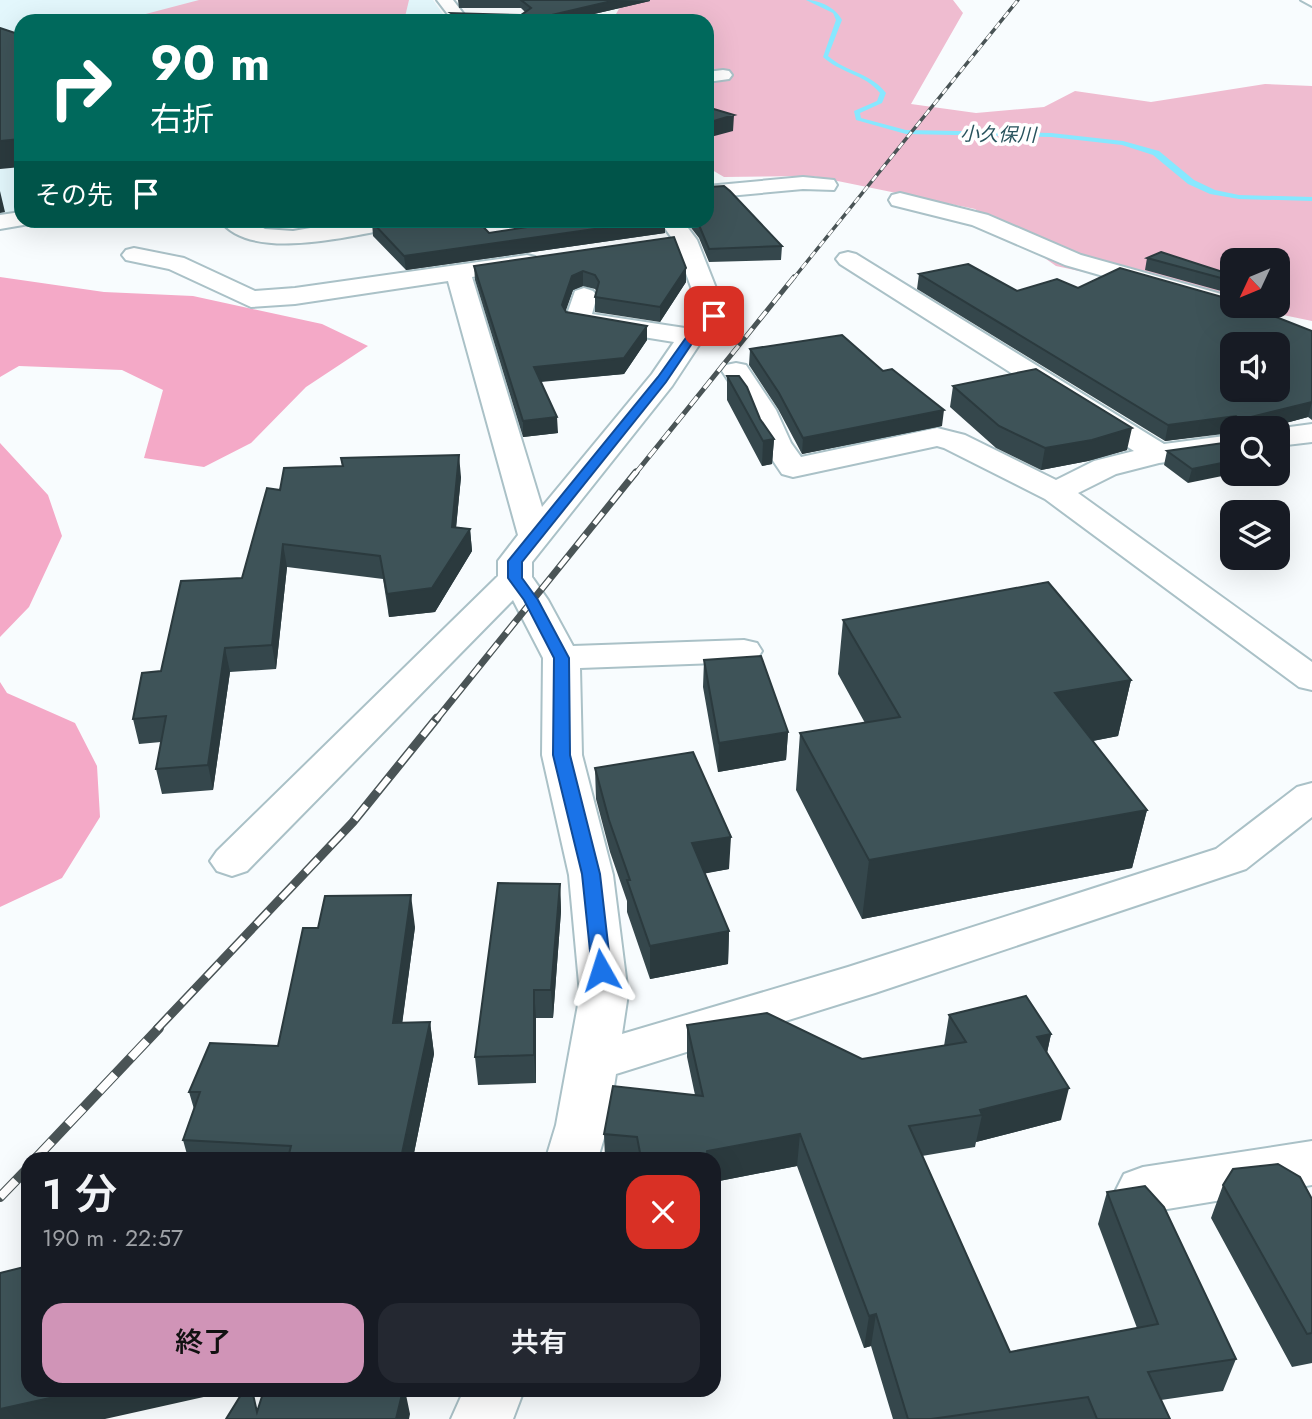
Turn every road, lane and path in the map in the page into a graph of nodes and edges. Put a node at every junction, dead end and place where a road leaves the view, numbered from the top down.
1 (826, 185) dead end
2 (714, 191) edge
3 (900, 200) dead end
4 (246, 228) edge
5 (353, 228) edge
6 (671, 235) edge
7 (134, 255) dead end
8 (551, 259) edge
9 (848, 259) dead end
10 (458, 272) junction
11 (584, 296) dead end
12 (1220, 302) edge
13 (691, 337) junction
14 (736, 371) dead end
15 (1312, 433) edge
16 (1290, 436) edge
17 (1220, 446) edge
18 (1159, 454) junction
19 (1056, 492) junction
20 (535, 536) junction
21 (515, 578) junction
22 (744, 651) dead end
23 (561, 658) junction
24 (1312, 679) edge
25 (1312, 796) edge
26 (232, 862) dead end
27 (593, 1062) junction
28 (574, 1152) edge
29 (1312, 1163) edge
30 (1143, 1190) edge
31 (491, 1397) edge
32 (482, 1419) edge

1 - 2 street
3 - 12 street
4 - 5 street
6 - 13 street
7 - 10 street
8 - 10 street
9 - 18 street
10 - 20 street
11 - 13 street
13 - 20 street
14 - 19 street
15 - 16 street
17 - 18 street
18 - 19 street
19 - 24 street
20 - 21 street
21 - 23 street
21 - 26 street
22 - 23 street
23 - 27 street
25 - 27 street
27 - 28 street
29 - 30 street
31 - 32 street

